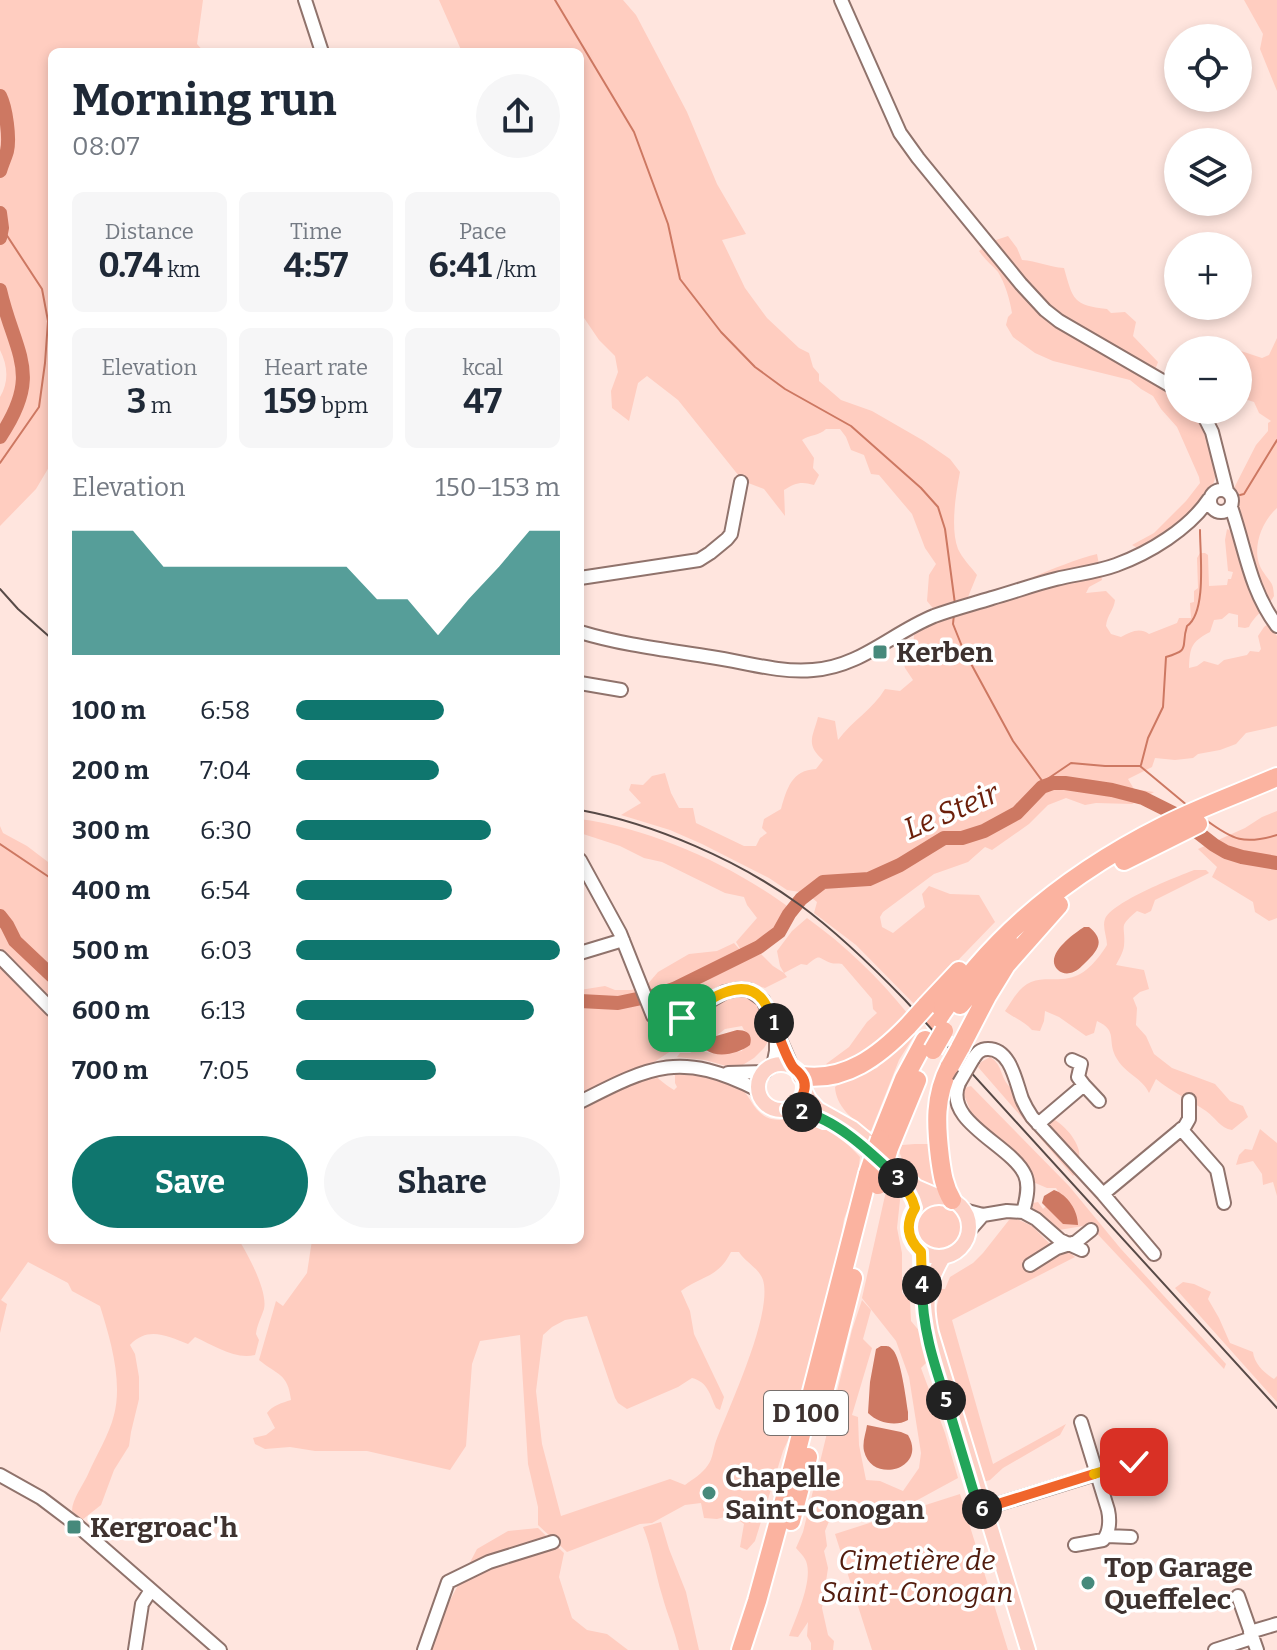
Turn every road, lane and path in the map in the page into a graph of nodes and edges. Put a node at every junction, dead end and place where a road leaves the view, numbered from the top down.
1 (305, 0) edge
2 (841, 0) edge
3 (321, 48) edge
4 (1164, 382) edge
5 (1209, 424) edge
6 (741, 482) dead end
7 (1219, 502) junction
8 (584, 577) edge
9 (1277, 626) edge
10 (584, 633) edge
11 (584, 684) edge
12 (621, 690) dead end
13 (1277, 777) edge
14 (1277, 790) edge
15 (1217, 809) junction
16 (1170, 830) junction
17 (584, 867) edge
18 (1059, 905) junction
19 (623, 940) junction
20 (584, 952) edge
21 (0, 957) edge
22 (48, 1006) edge
23 (935, 1020) junction
24 (775, 1026) junction
25 (966, 1054) junction
26 (1072, 1060) dead end
27 (769, 1069) junction
28 (721, 1074) junction
29 (799, 1077) junction
30 (1084, 1085) junction
31 (758, 1090) junction
32 (584, 1100) edge
33 (1189, 1100) dead end
34 (1099, 1101) dead end
35 (787, 1109) junction
36 (1038, 1124) junction
37 (1181, 1129) junction
38 (873, 1180) junction
39 (1103, 1194) junction
40 (951, 1202) junction
41 (1224, 1203) dead end
42 (915, 1208) junction
43 (1023, 1212) junction
44 (983, 1215) junction
45 (1091, 1230) dead end
46 (969, 1231) junction
47 (1068, 1244) junction
48 (1082, 1250) dead end
49 (921, 1252) junction
50 (1154, 1254) dead end
51 (943, 1257) junction
52 (1030, 1265) dead end
53 (1081, 1422) dead end
54 (1134, 1462) dead end
55 (1097, 1473) junction
56 (0, 1475) edge
57 (982, 1509) junction
58 (1107, 1536) junction
59 (1131, 1537) dead end
60 (553, 1542) dead end
61 (1075, 1545) dead end
62 (151, 1590) junction
63 (1238, 1596) dead end
64 (1277, 1624) edge
65 (1253, 1640) edge
66 (135, 1650) edge
67 (220, 1650) edge
68 (424, 1650) edge
69 (741, 1650) edge
70 (753, 1650) edge
71 (1028, 1650) edge
72 (1215, 1650) edge

1 - 3 street
2 - 4 street
5 - 7 street
6 - 8 street
7 - 9 street
7 - 10 street
11 - 12 street
13 - 15 highway, D 100
14 - 15 highway, D 100
15 - 16 highway, D 100
16 - 18 highway, D 100
16 - 23 highway, D 100
17 - 19 street
18 - 23 highway, D 100
18 - 25 highway, D 100
19 - 20 street
19 - 24 street
21 - 22 street
23 - 29 highway, D 100, bridge
23 - 38 highway, D 100, bridge
24 - 27 street
24 - 29 street
25 - 36 street
25 - 40 highway, D 100, bridge
25 - 43 street, bridge
26 - 30 street
27 - 28 street
27 - 29 main road
27 - 31 main road
28 - 31 street
28 - 32 street
29 - 35 main road
29 - 40 main road
30 - 34 street
30 - 36 street
31 - 35 main road
33 - 37 street
35 - 42 main road
36 - 39 street
37 - 39 street
37 - 41 street
38 - 69 highway, D 100
38 - 70 highway, D 100
39 - 50 street
40 - 42 main road
40 - 44 street
40 - 46 main road
42 - 49 main road
43 - 44 street
43 - 47 street
44 - 46 street
45 - 47 street
46 - 51 main road
47 - 48 street
47 - 52 street
49 - 51 main road
49 - 57 main road
51 - 57 main road
53 - 55 street
54 - 55 street
55 - 57 street
55 - 58 street
56 - 62 street
57 - 71 main road
58 - 59 street
58 - 61 street
60 - 68 street
62 - 66 street
62 - 67 street
63 - 65 street
64 - 65 street
65 - 72 street

